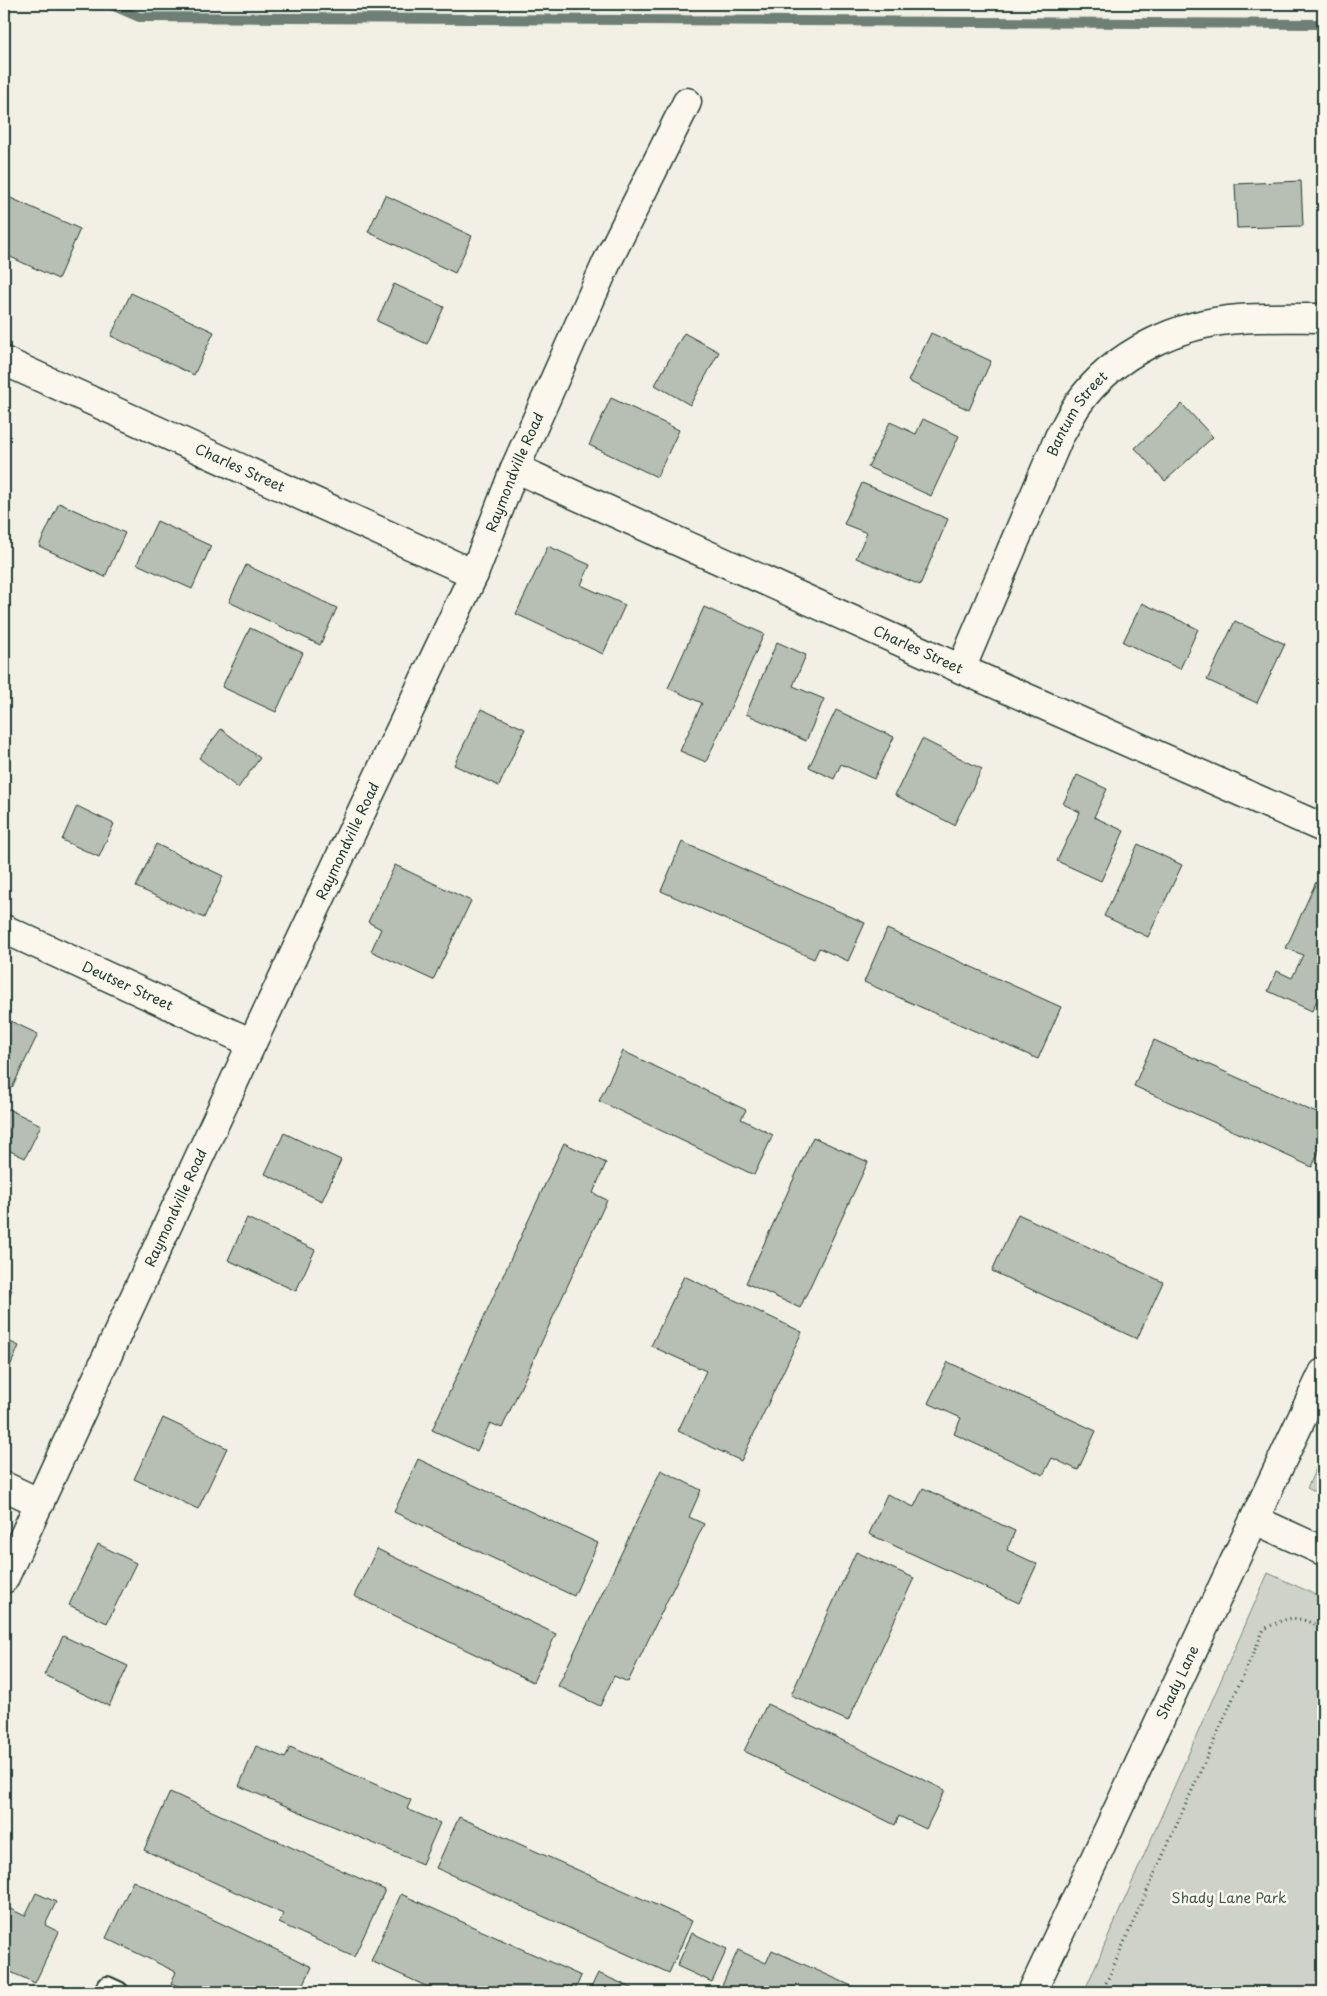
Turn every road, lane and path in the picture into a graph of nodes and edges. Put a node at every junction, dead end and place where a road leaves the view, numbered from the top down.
1 (687, 102) dead end
2 (1323, 318) edge
3 (4, 361) edge
4 (515, 468) junction
5 (474, 574) junction
6 (961, 670) junction
7 (1323, 828) edge
8 (4, 929) edge
9 (252, 1043) junction
10 (1323, 1373) edge
11 (4, 1486) edge
12 (40, 1503) junction
13 (1255, 1520) junction
14 (1323, 1551) edge
15 (4, 1579) edge
16 (1323, 1628) edge
17 (105, 1992) edge
18 (118, 1992) edge
19 (1032, 1992) edge
20 (1102, 1992) edge

1 - 4 street, Raymondville Road
2 - 6 street, Bantum Street
3 - 5 street, Charles Street
4 - 5 street, Raymondville Road
4 - 6 street, Charles Street
5 - 9 street, Raymondville Road
6 - 7 street, Charles Street
8 - 9 street, Deutser Street
9 - 12 street, Raymondville Road
10 - 13 street, Shady Lane
11 - 12 street
12 - 15 street, Raymondville Road
13 - 14 street
13 - 19 street, Shady Lane
16 - 20 path
17 - 18 lane

